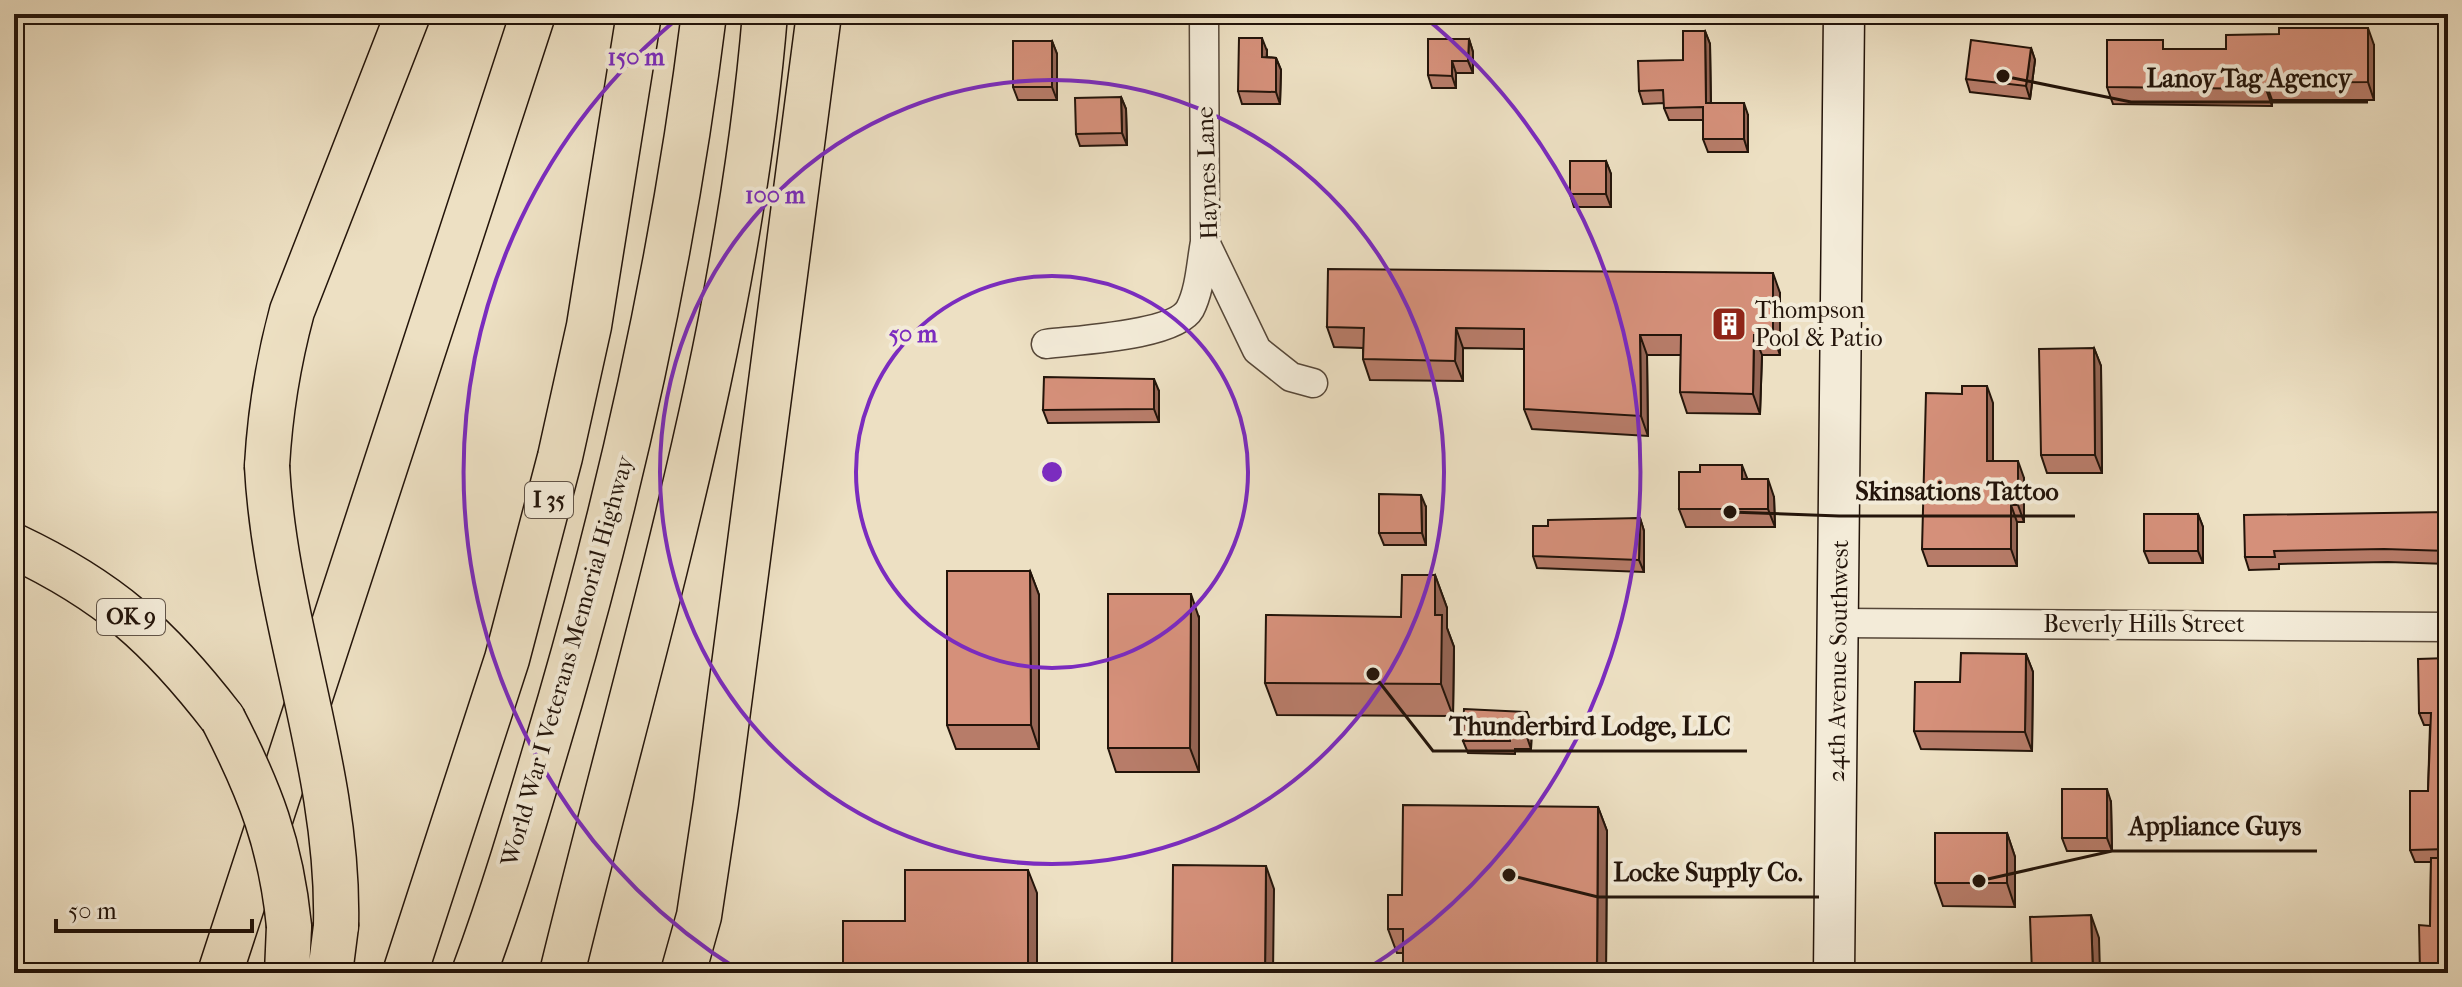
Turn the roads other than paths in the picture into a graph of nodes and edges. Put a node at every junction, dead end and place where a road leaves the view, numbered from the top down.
1 (408, 14) edge
2 (533, 14) edge
3 (639, 14) edge
4 (704, 14) edge
5 (765, 14) edge
6 (819, 14) edge
7 (1204, 14) edge
8 (1844, 14) edge
9 (1205, 242) junction
10 (1046, 344) dead end
11 (1313, 383) dead end
12 (14, 546) edge
13 (1840, 623) junction
14 (2448, 627) edge
15 (220, 973) edge
16 (287, 973) edge
17 (330, 973) edge
18 (405, 973) edge
19 (474, 973) edge
20 (562, 973) edge
21 (683, 973) edge
22 (1834, 973) edge

1 - 17 highway, bridge
2 - 15 highway
3 - 18 highway, I 35
4 - 19 highway, World War I Veterans Memorial Highway / I 35
5 - 20 highway
6 - 21 highway
7 - 9 street, Haynes Lane
8 - 13 main road, 24th Avenue Southwest
9 - 10 street
9 - 11 street, Haynes Lane
12 - 16 highway, OK 9, bridge
13 - 14 street, Beverly Hills Street
13 - 22 main road, 24th Avenue Southwest

